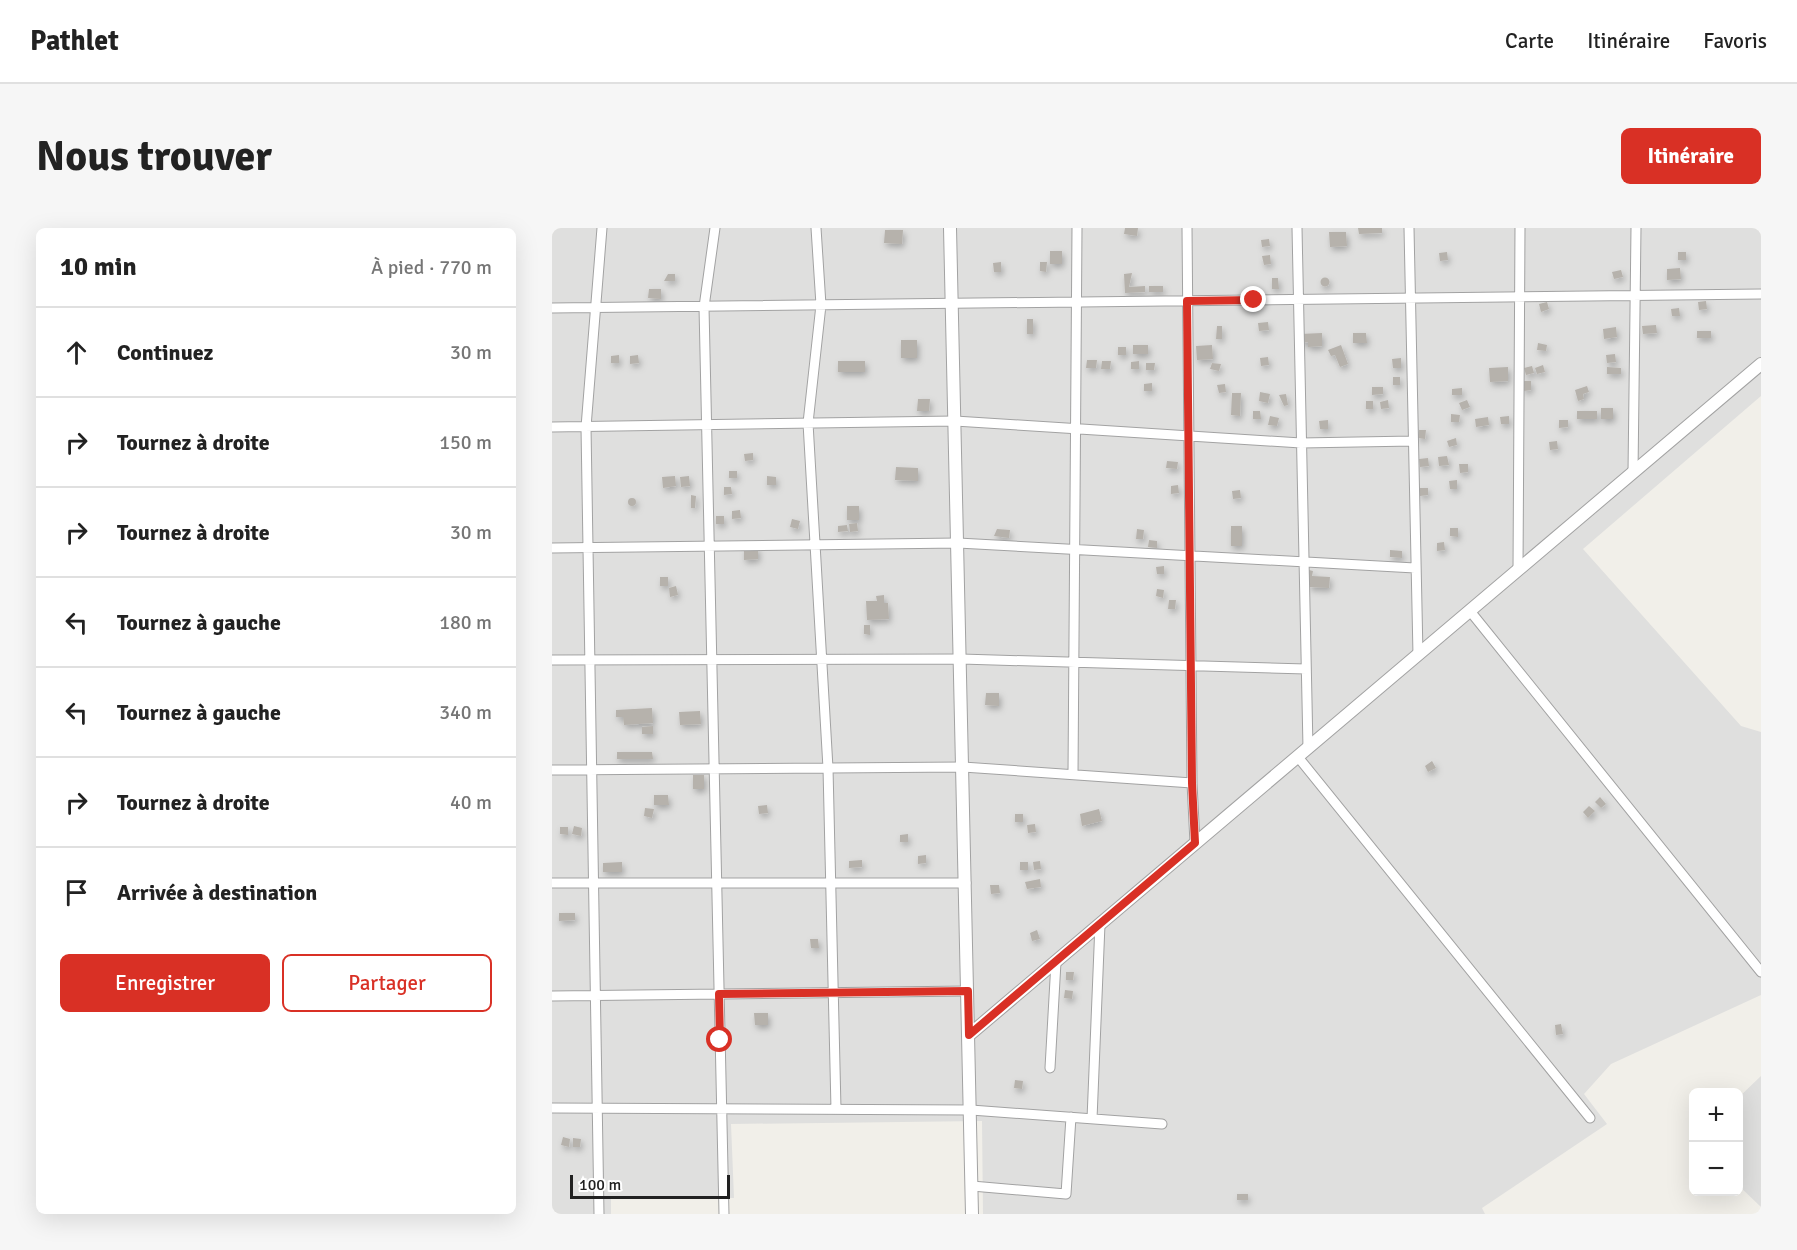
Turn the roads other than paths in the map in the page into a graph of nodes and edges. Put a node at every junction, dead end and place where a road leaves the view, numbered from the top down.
1 (602, 228) edge
2 (715, 228) edge
3 (816, 228) edge
4 (950, 228) edge
5 (1077, 228) edge
6 (1187, 228) edge
7 (1297, 228) edge
8 (1409, 228) edge
9 (1520, 228) edge
10 (1636, 228) edge
11 (1761, 294) edge
12 (1635, 295) junction
13 (1519, 297) junction
14 (1410, 298) junction
15 (1299, 299) junction
16 (1187, 301) junction
17 (1076, 302) junction
18 (952, 304) junction
19 (821, 305) junction
20 (704, 307) junction
21 (552, 308) edge
22 (596, 308) junction
23 (1761, 364) edge
24 (955, 421) junction
25 (808, 423) junction
26 (707, 425) junction
27 (552, 427) edge
28 (586, 427) junction
29 (1075, 428) junction
30 (1189, 435) junction
31 (1413, 441) junction
32 (1301, 442) junction
33 (1633, 472) junction
34 (958, 543) junction
35 (815, 545) junction
36 (709, 546) junction
37 (552, 548) edge
38 (588, 548) junction
39 (1074, 549) junction
40 (1190, 556) junction
41 (1303, 562) junction
42 (1415, 568) junction
43 (1518, 570) junction
44 (1470, 611) junction
45 (1418, 655) junction
46 (821, 659) junction
47 (961, 659) junction
48 (552, 660) edge
49 (590, 660) junction
50 (712, 660) junction
51 (1074, 662) junction
52 (1191, 666) junction
53 (1306, 669) junction
54 (1308, 748) junction
55 (1298, 757) junction
56 (963, 767) junction
57 (828, 768) junction
58 (714, 769) junction
59 (552, 770) edge
60 (592, 770) junction
61 (1073, 774) junction
62 (1192, 783) junction
63 (1195, 843) junction
64 (552, 883) edge
65 (593, 883) junction
66 (717, 883) junction
67 (831, 883) junction
68 (966, 883) junction
69 (1100, 924) junction
70 (1056, 962) junction
71 (1761, 972) edge
72 (968, 991) junction
73 (833, 993) junction
74 (719, 994) junction
75 (552, 996) edge
76 (595, 996) junction
77 (969, 1035) junction
78 (1050, 1068) dead end
79 (552, 1108) edge
80 (597, 1108) junction
81 (722, 1108) junction
82 (836, 1109) junction
83 (971, 1110) junction
84 (1071, 1117) junction
85 (1590, 1118) dead end
86 (1092, 1119) junction
87 (1162, 1124) dead end
88 (972, 1186) junction
89 (599, 1214) edge
90 (724, 1214) edge
91 (972, 1214) edge

1 - 22 street
2 - 20 street
3 - 19 street
4 - 18 street
5 - 17 street
6 - 16 street
7 - 15 street
8 - 14 street
9 - 13 street
10 - 12 street
11 - 12 street
12 - 13 street
12 - 33 street
13 - 14 street
13 - 43 street
14 - 15 street
14 - 31 street
15 - 16 street
15 - 32 street
16 - 17 street
16 - 30 street
17 - 18 street
17 - 29 street
18 - 19 street
18 - 24 street
19 - 20 street
19 - 25 street
20 - 22 street
20 - 26 street
21 - 22 street
22 - 28 street
23 - 33 street
24 - 25 street
24 - 29 street
24 - 34 street
25 - 26 street
25 - 35 street
26 - 28 street
26 - 36 street
27 - 28 street
28 - 38 street
29 - 30 street
29 - 39 street
30 - 32 street
30 - 40 street
31 - 32 street
31 - 42 street
32 - 41 street
33 - 43 street
34 - 35 street
34 - 39 street
34 - 47 street
35 - 36 street
35 - 46 street
36 - 38 street
36 - 50 street
37 - 38 street
38 - 49 street
39 - 40 street
39 - 51 street
40 - 41 street
40 - 52 street
41 - 42 street
41 - 53 street
42 - 45 street
43 - 44 street
44 - 45 street
44 - 71 street
45 - 54 street
46 - 47 street
46 - 50 street
46 - 57 street
47 - 51 street
47 - 56 street
48 - 49 street
49 - 50 street
49 - 60 street
50 - 58 street
51 - 52 street
51 - 61 street
52 - 53 street
52 - 62 street
53 - 54 street
54 - 55 street
55 - 63 street
55 - 85 street
56 - 57 street
56 - 61 street
56 - 68 street
57 - 58 street
57 - 67 street
58 - 60 street
58 - 66 street
59 - 60 street
60 - 65 street
61 - 62 street
62 - 63 street
63 - 69 street
64 - 65 street
65 - 66 street
65 - 76 street
66 - 67 street
66 - 74 street
67 - 68 street
67 - 73 street
68 - 72 street
69 - 70 street
69 - 86 street
70 - 77 street
70 - 78 street
72 - 73 street
72 - 77 street
73 - 74 street
73 - 82 street
74 - 76 street
74 - 81 street
75 - 76 street
76 - 80 street
77 - 83 street
79 - 80 street
80 - 81 street
80 - 89 street
81 - 82 street
81 - 90 street
82 - 83 street
83 - 84 street
83 - 88 street
84 - 86 street
84 - 88 street
86 - 87 street
88 - 91 street

